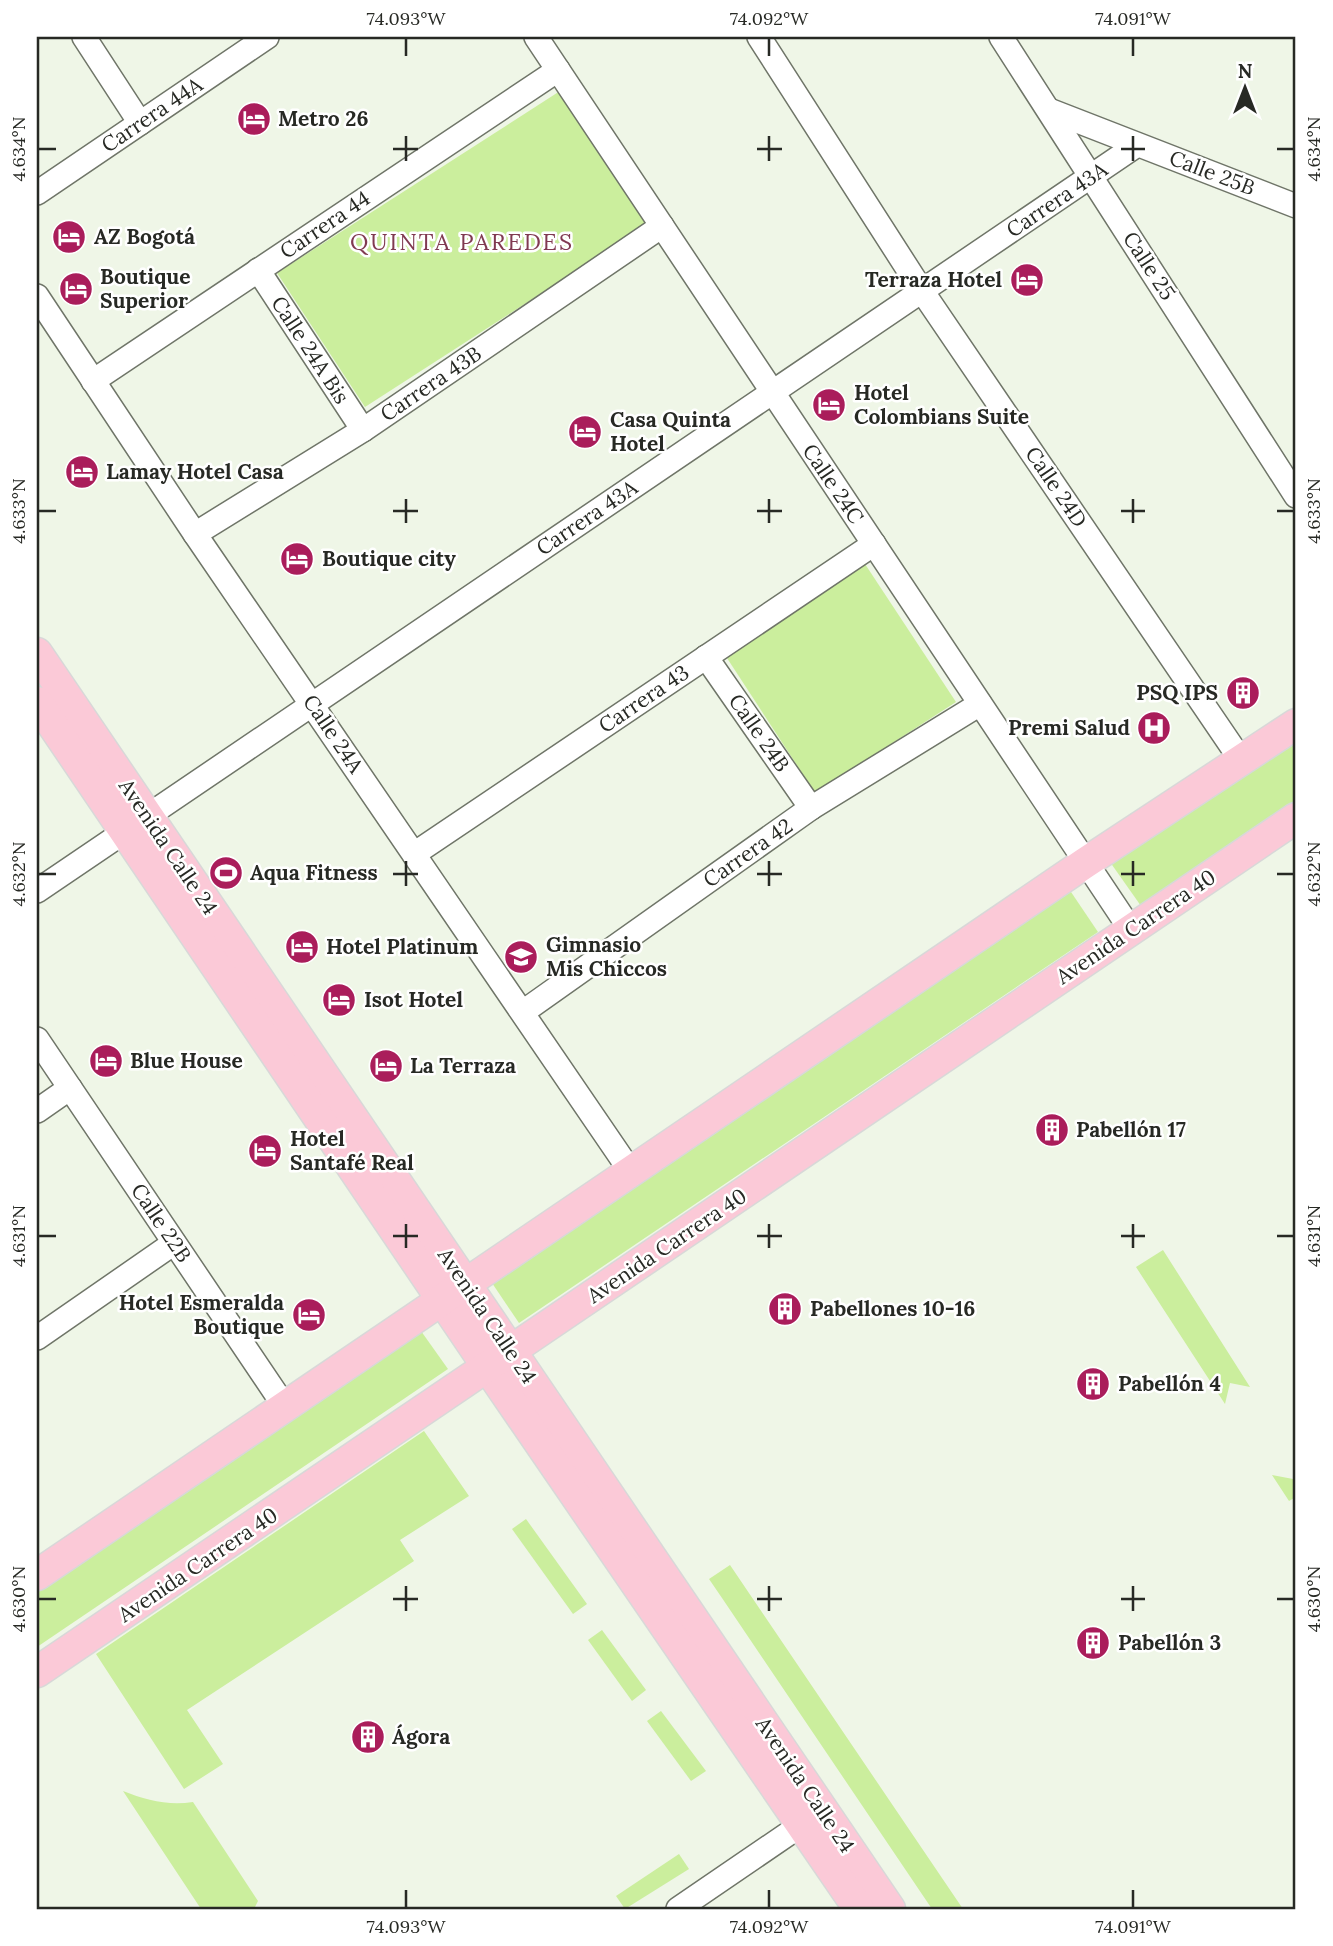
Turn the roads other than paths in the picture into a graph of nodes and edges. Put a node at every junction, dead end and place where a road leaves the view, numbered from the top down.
1 (84, 37) edge
2 (267, 37) edge
3 (536, 37) edge
4 (759, 37) edge
5 (1001, 37) edge
6 (558, 70) junction
7 (1049, 110) junction
8 (140, 123) junction
9 (1137, 145) junction
10 (1092, 176) junction
11 (37, 193) edge
12 (1295, 202) edge
13 (662, 226) junction
14 (258, 270) junction
15 (922, 291) junction
16 (37, 296) edge
17 (93, 381) junction
18 (773, 393) junction
19 (363, 430) junction
20 (1296, 496) edge
21 (195, 534) junction
22 (874, 544) junction
23 (37, 653) edge
24 (706, 657) junction
25 (37, 702) edge
26 (313, 704) junction
27 (980, 704) junction
28 (1296, 724) edge
29 (1241, 760) junction
30 (811, 808) junction
31 (1296, 818) edge
32 (136, 824) junction
33 (414, 854) junction
34 (1085, 863) junction
35 (37, 891) edge
36 (1131, 930) junction
37 (523, 1012) junction
38 (37, 1039) edge
39 (70, 1088) junction
40 (37, 1111) edge
41 (631, 1172) junction
42 (174, 1243) junction
43 (466, 1283) junction
44 (442, 1300) junction
45 (37, 1338) edge
46 (512, 1351) junction
47 (488, 1368) junction
48 (285, 1406) junction
49 (37, 1575) edge
50 (37, 1672) edge
51 (801, 1825) junction
52 (678, 1909) edge
53 (859, 1909) edge
54 (890, 1909) edge

1 - 8 street
2 - 8 street, Carrera 44A
3 - 6 street, Calle 24C
4 - 15 street, Calle 24D
5 - 7 street, Calle 25
6 - 13 street, Calle 24C
6 - 14 street, Carrera 44
7 - 9 street, Calle 25B
7 - 10 street, Calle 25
8 - 11 street, Carrera 44A
9 - 10 street, Carrera 43A
9 - 12 street, Calle 25B
10 - 15 street, Carrera 43A
10 - 20 street, Calle 25
13 - 18 street, Calle 24C
13 - 19 street, Carrera 43B
14 - 17 street, Carrera 44
14 - 19 street, Calle 24A Bis
15 - 18 street, Carrera 43A
15 - 29 street, Calle 24D
16 - 17 street, Calle 24A
17 - 21 street, Calle 24A
18 - 22 street, Calle 24C
18 - 26 street, Carrera 43A
19 - 21 street, Carrera 43B
21 - 26 street, Calle 24A
22 - 24 street, Carrera 43
22 - 27 street, Calle 24C
23 - 32 main road, Avenida Calle 24
24 - 30 street, Calle 24B
24 - 33 street, Carrera 43
25 - 32 main road, Avenida Calle 24
26 - 32 street, Carrera 43A
26 - 33 street, Calle 24A
27 - 30 street, Carrera 42
27 - 34 street, Calle 24C
28 - 29 main road
29 - 34 main road
30 - 37 street, Carrera 42
31 - 36 main road, Avenida Carrera 40
32 - 35 street, Carrera 43A
32 - 43 main road, Avenida Calle 24
32 - 44 main road, Avenida Calle 24
33 - 37 street, Calle 24A
34 - 36 street, Calle 24C
34 - 41 main road
36 - 46 main road, Avenida Carrera 40
37 - 41 street, Calle 24A
38 - 39 street, Calle 22B
39 - 40 street
39 - 42 street, Calle 22B
41 - 43 main road
42 - 45 street
42 - 48 street, Calle 22B
43 - 44 main road
43 - 46 main road, Avenida Calle 24
44 - 47 main road, Avenida Calle 24
44 - 48 main road
46 - 47 main road, Avenida Carrera 40
46 - 54 main road, Avenida Calle 24
47 - 50 main road, Avenida Carrera 40
47 - 51 main road, Avenida Calle 24
48 - 49 main road
51 - 52 street
51 - 53 main road, Avenida Calle 24

